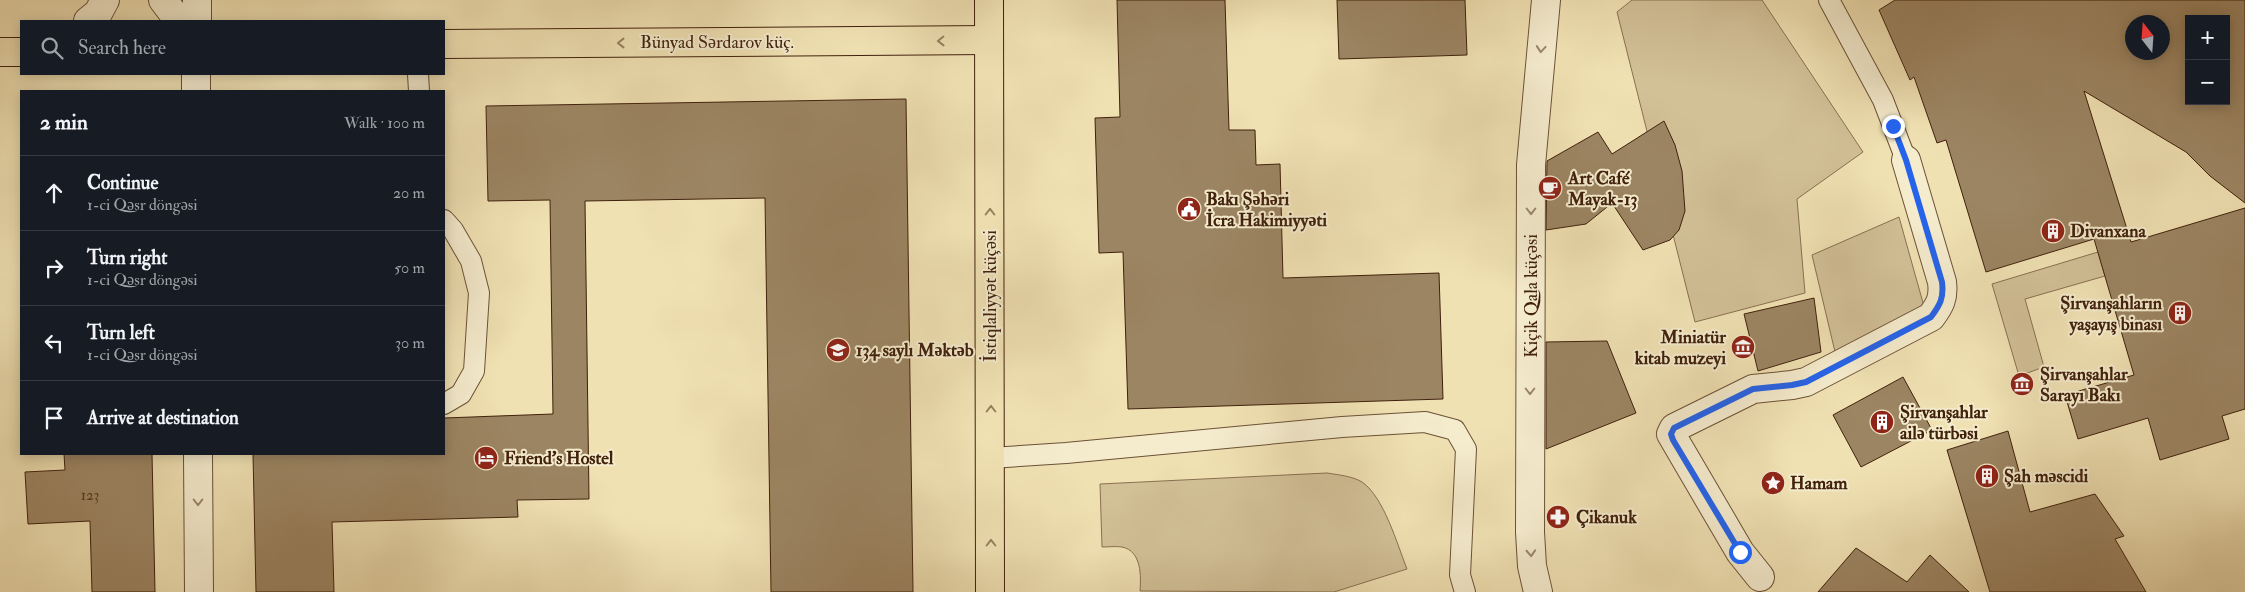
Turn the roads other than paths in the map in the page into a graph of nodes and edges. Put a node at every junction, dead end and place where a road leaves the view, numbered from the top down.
1 (105, 0) edge
2 (163, 0) edge
3 (197, 0) edge
4 (989, 0) edge
5 (1546, 0) edge
6 (1829, 0) edge
7 (89, 20) edge
8 (178, 20) edge
9 (197, 20) edge
10 (989, 40) junction
11 (445, 44) edge
12 (0, 52) edge
13 (20, 52) edge
14 (196, 75) edge
15 (418, 75) edge
16 (196, 90) edge
17 (419, 90) edge
18 (1906, 160) joint
19 (445, 221) edge
20 (445, 403) edge
21 (198, 455) edge
22 (991, 458) junction
23 (1760, 577) dead end
24 (199, 592) edge
25 (990, 592) edge
26 (1465, 592) edge
27 (1538, 592) edge

1 - 7 street
2 - 8 street
3 - 9 street
4 - 10 main road, İstiqlaliyyət küçəsi
5 -> 27 street, Kiçik Qala küçəsi
6 - 18 lane
10 -> 11 main road, Bünyad Sərdarov küç.
22 -> 10 main road, İstiqlaliyyət küçəsi
12 - 13 main road
14 - 16 street
15 - 17 lane
18 - 23 street
19 - 20 lane
21 -> 24 street
25 -> 22 main road, İstiqlaliyyət küçəsi
22 - 26 lane

